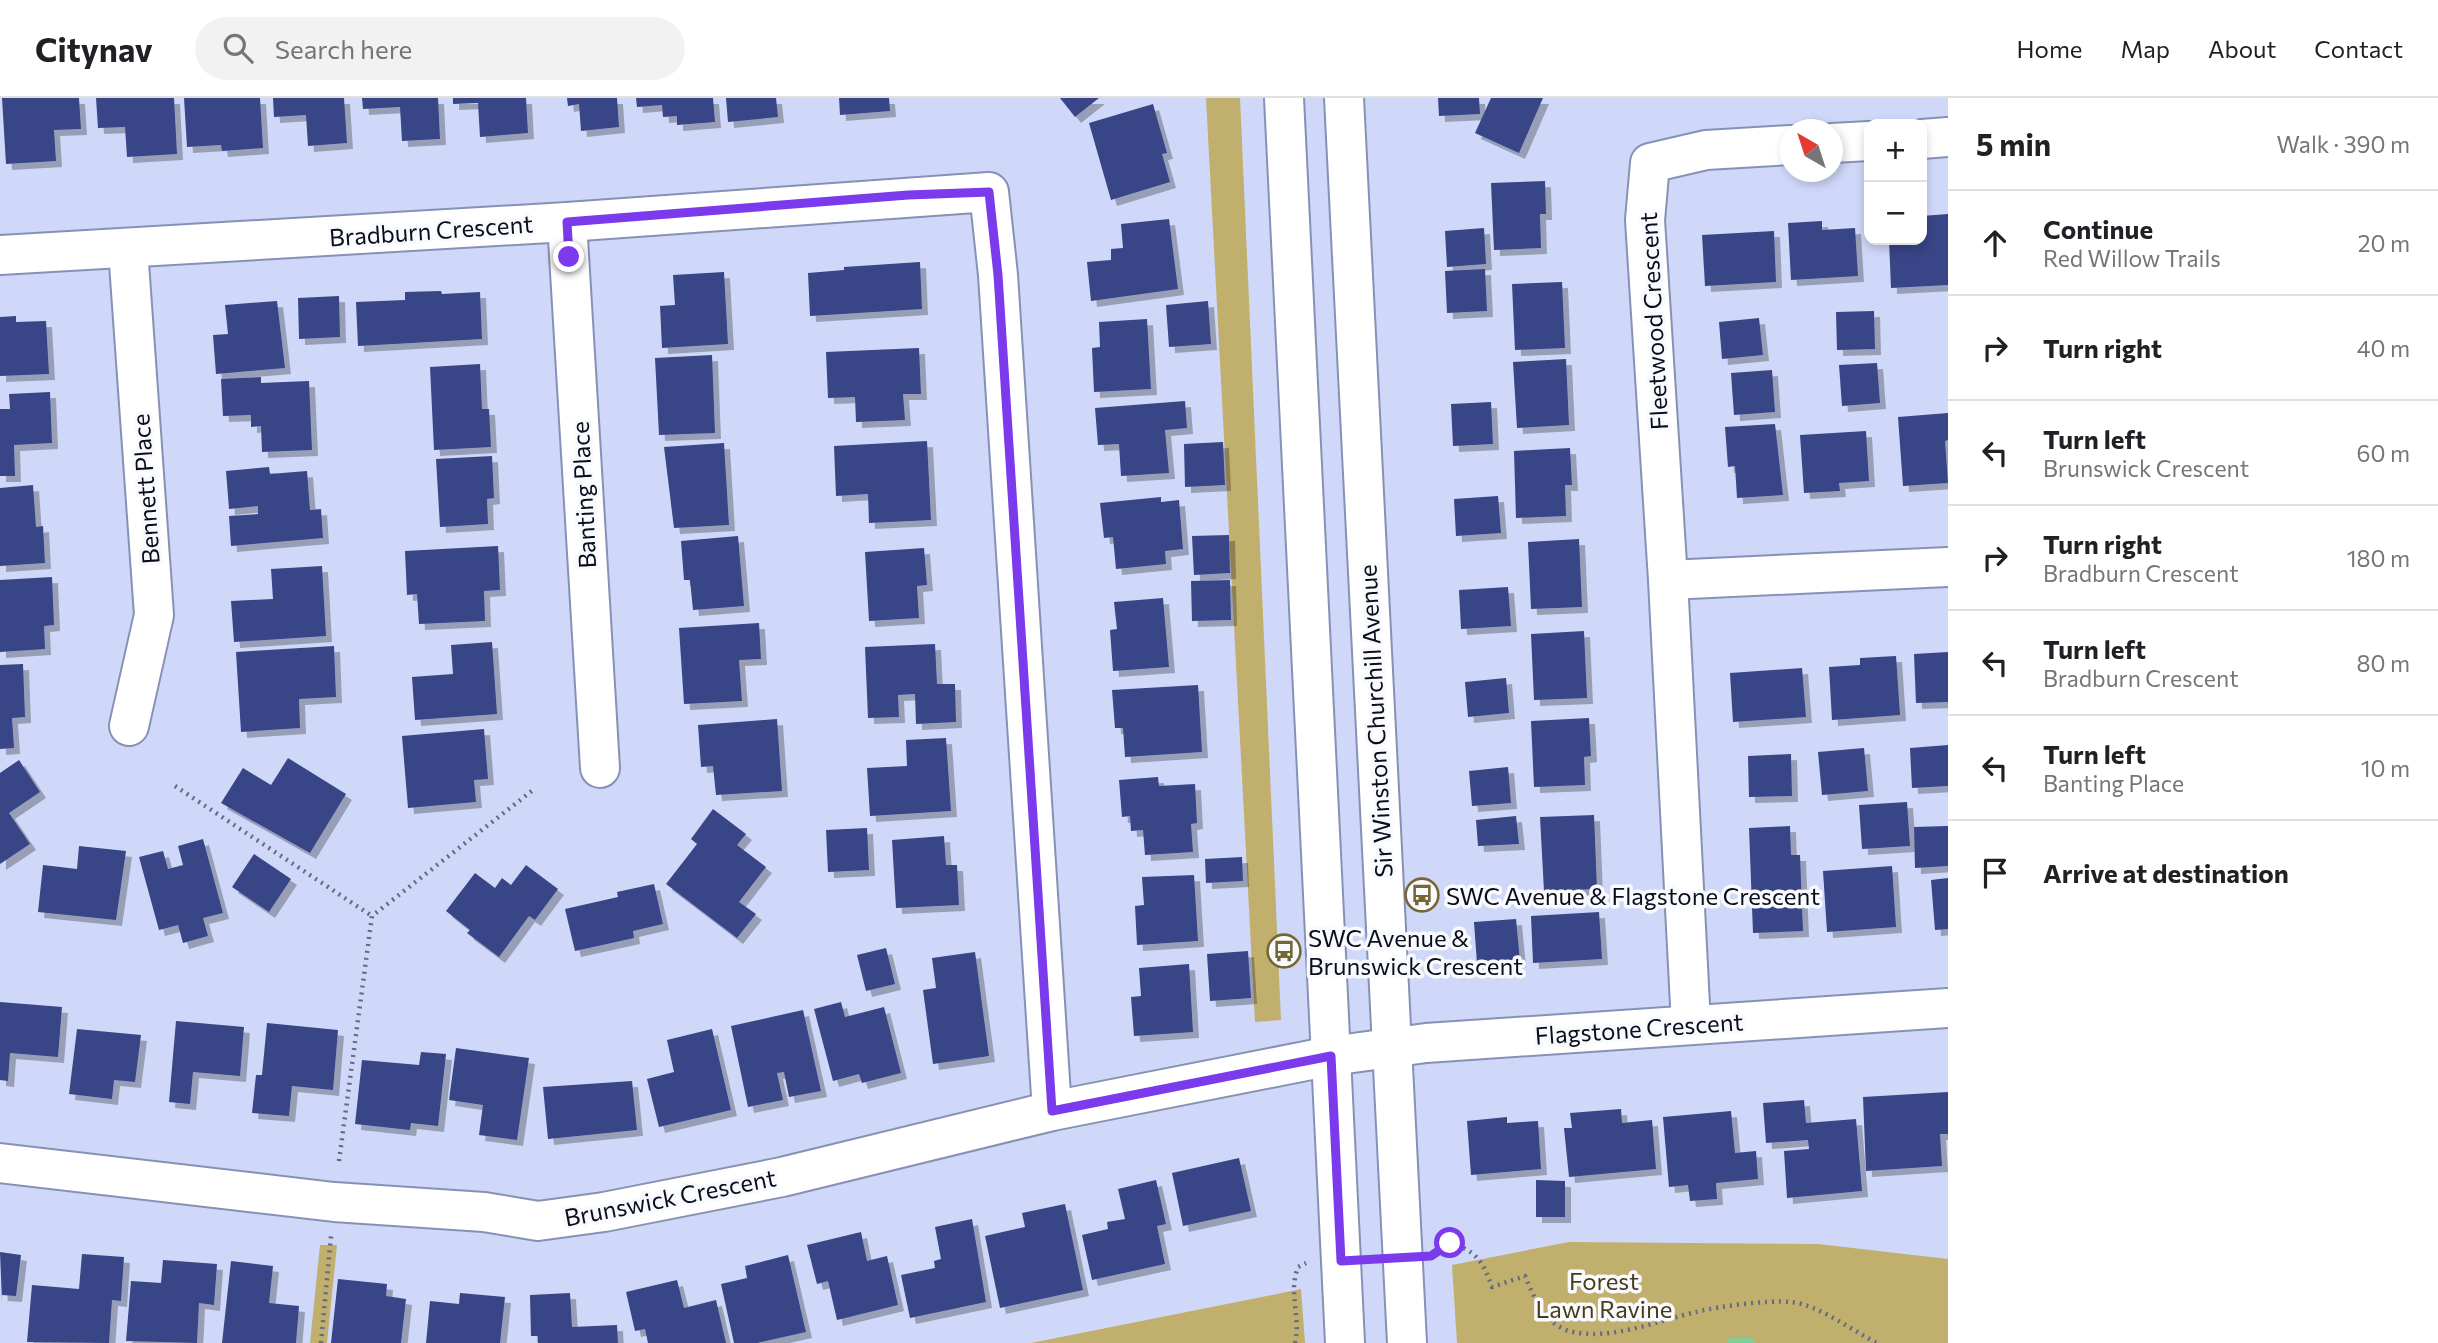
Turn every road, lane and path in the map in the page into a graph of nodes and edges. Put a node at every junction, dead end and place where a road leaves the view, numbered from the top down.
1 (1284, 98) edge
2 (1344, 98) edge
3 (1948, 137) edge
4 (1927, 139) edge
5 (1864, 141) edge
6 (1843, 142) edge
7 (1780, 146) edge
8 (567, 222) junction
9 (128, 249) junction
10 (0, 255) edge
11 (1948, 567) edge
12 (1668, 580) junction
13 (129, 726) dead end
14 (600, 768) dead end
15 (174, 786) dead end
16 (533, 790) dead end
17 (372, 916) junction
18 (1948, 1008) edge
19 (1691, 1024) junction
20 (1392, 1049) junction
21 (1331, 1056) junction
22 (1052, 1111) junction
23 (339, 1161) dead end
24 (0, 1163) edge
25 (331, 1236) dead end
26 (1402, 1259) junction
27 (1341, 1261) junction
28 (321, 1343) edge
29 (1295, 1343) edge
30 (1345, 1343) edge
31 (1407, 1343) edge
32 (1877, 1343) edge

1 - 21 street
2 - 20 street, Sir Winston Churchill Avenue
3 - 4 street
5 - 6 street
7 - 12 street, Fleetwood Crescent
8 - 9 street, Bradburn Crescent
8 - 14 street, Banting Place
8 - 22 street, Bradburn Crescent
9 - 10 street, Bradburn Crescent
9 - 13 street, Bennett Place
11 - 12 street
12 - 19 street, Fleetwood Crescent
15 - 17 path
16 - 17 path
17 - 23 path
18 - 19 street, Flagstone Crescent
19 - 20 street, Flagstone Crescent
20 - 21 street, Flagstone Crescent
20 - 26 street, Sir Winston Churchill Avenue
21 - 22 street, Brunswick Crescent
21 - 27 street
22 - 24 street, Brunswick Crescent
25 - 28 path
26 - 31 street, Sir Winston Churchill Avenue
26 - 32 path
27 - 29 path
27 - 30 street

